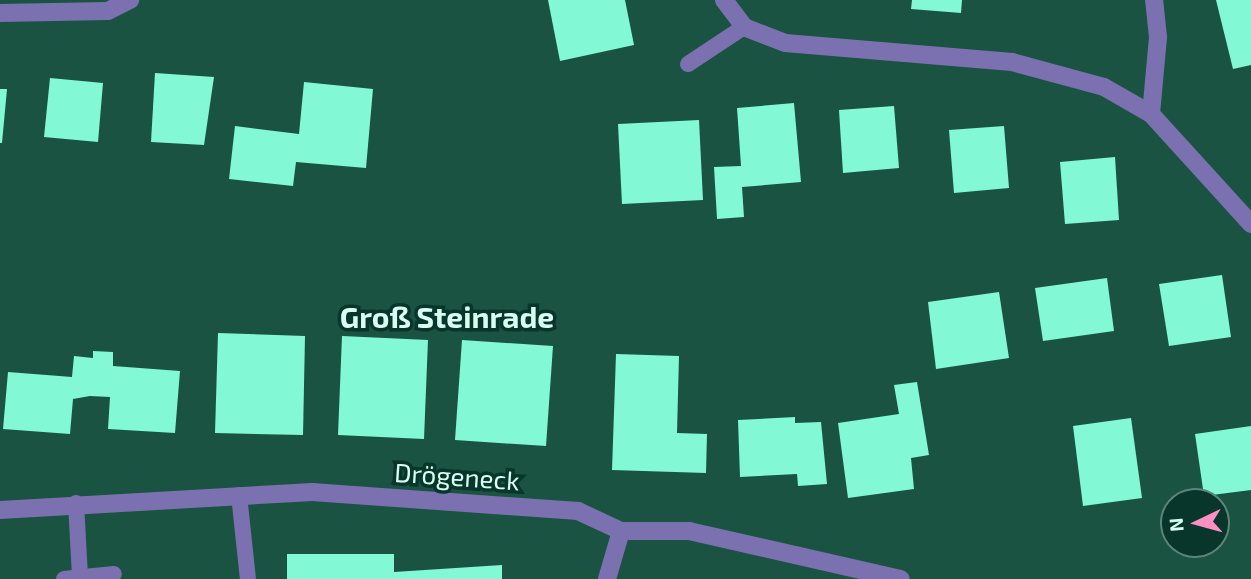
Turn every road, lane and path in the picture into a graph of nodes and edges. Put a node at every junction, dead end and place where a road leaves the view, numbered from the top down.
1 (130, 0) edge
2 (724, 0) edge
3 (1154, 0) edge
4 (0, 13) edge
5 (744, 27) junction
6 (688, 64) dead end
7 (1151, 114) junction
8 (1251, 224) edge
9 (239, 495) junction
10 (76, 503) junction
11 (0, 510) edge
12 (621, 531) junction
13 (114, 574) dead end
14 (72, 578) edge
15 (248, 579) edge
16 (607, 579) edge
17 (901, 579) edge

1 - 4 street
2 - 5 street
3 - 7 street
5 - 6 lane
5 - 7 street
7 - 8 street
9 - 10 street, Drögeneck
9 - 12 street, Drögeneck
9 - 15 lane
10 - 11 street, Drögeneck
10 - 14 lane
12 - 16 street
12 - 17 street, Drögeneck
13 - 14 lane

